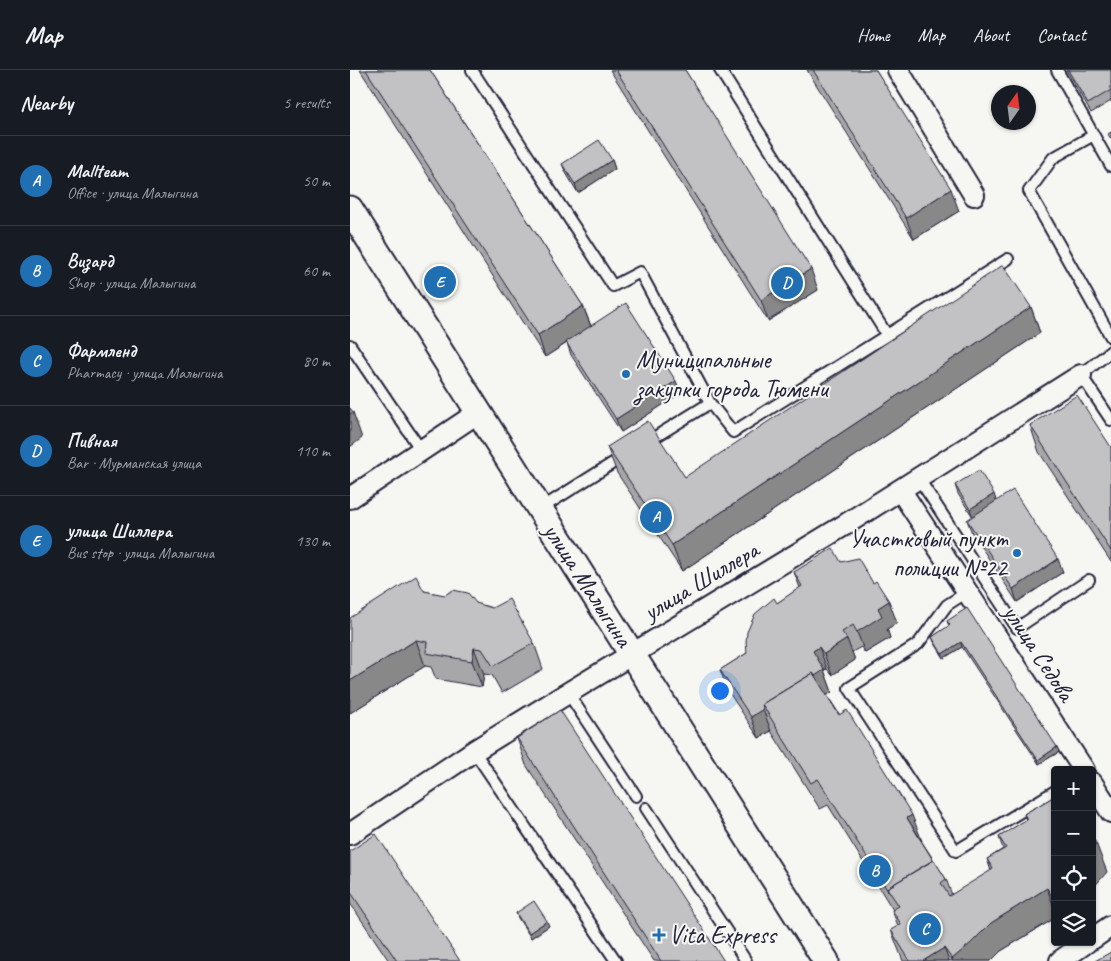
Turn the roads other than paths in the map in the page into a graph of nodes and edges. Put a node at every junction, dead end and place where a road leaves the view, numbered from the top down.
1 (472, 70) edge
2 (720, 70) edge
3 (898, 70) edge
4 (1057, 70) edge
5 (1092, 136) junction
6 (1111, 166) edge
7 (974, 195) dead end
8 (350, 209) edge
9 (1008, 259) dead end
10 (887, 335) junction
11 (1111, 337) edge
12 (350, 345) edge
13 (1111, 351) edge
14 (1081, 375) junction
15 (710, 403) junction
16 (479, 412) junction
17 (1111, 420) edge
18 (421, 450) junction
19 (919, 479) junction
20 (900, 491) junction
21 (350, 498) edge
22 (540, 509) junction
23 (1089, 580) dead end
24 (967, 592) junction
25 (632, 653) junction
26 (568, 693) junction
27 (474, 751) junction
28 (1081, 766) edge
29 (1096, 789) edge
30 (1051, 793) edge
31 (636, 796) dead end
32 (646, 808) dead end
33 (1111, 812) edge
34 (350, 834) edge
35 (1111, 926) edge
36 (1096, 936) edge
37 (1081, 946) edge
38 (616, 961) edge
39 (746, 961) edge
40 (826, 961) edge
41 (1060, 961) edge

1 - 15 lane
2 - 10 lane
3 - 7 street
4 - 5 lane
5 - 6 lane
5 - 11 lane
8 - 16 street, улица Малыгина
9 - 10 lane
10 - 15 lane
12 - 18 lane
13 - 14 lane
14 - 17 lane
14 - 19 street, улица Шиллера
15 - 22 lane
16 - 18 street
16 - 22 street, улица Малыгина
18 - 21 street
19 - 20 street, улица Шиллера
19 - 23 lane
20 - 24 street, улица Седова
20 - 25 street, улица Шиллера
22 - 25 street, улица Малыгина
24 - 28 street, улица Седова
24 - 30 lane
25 - 26 street, улица Шиллера
25 - 40 street, улица Малыгина
26 - 27 street, улица Шиллера
26 - 31 lane
27 - 34 street, улица Шиллера
27 - 38 lane
29 - 33 street
32 - 39 lane
35 - 36 street
37 - 41 street

